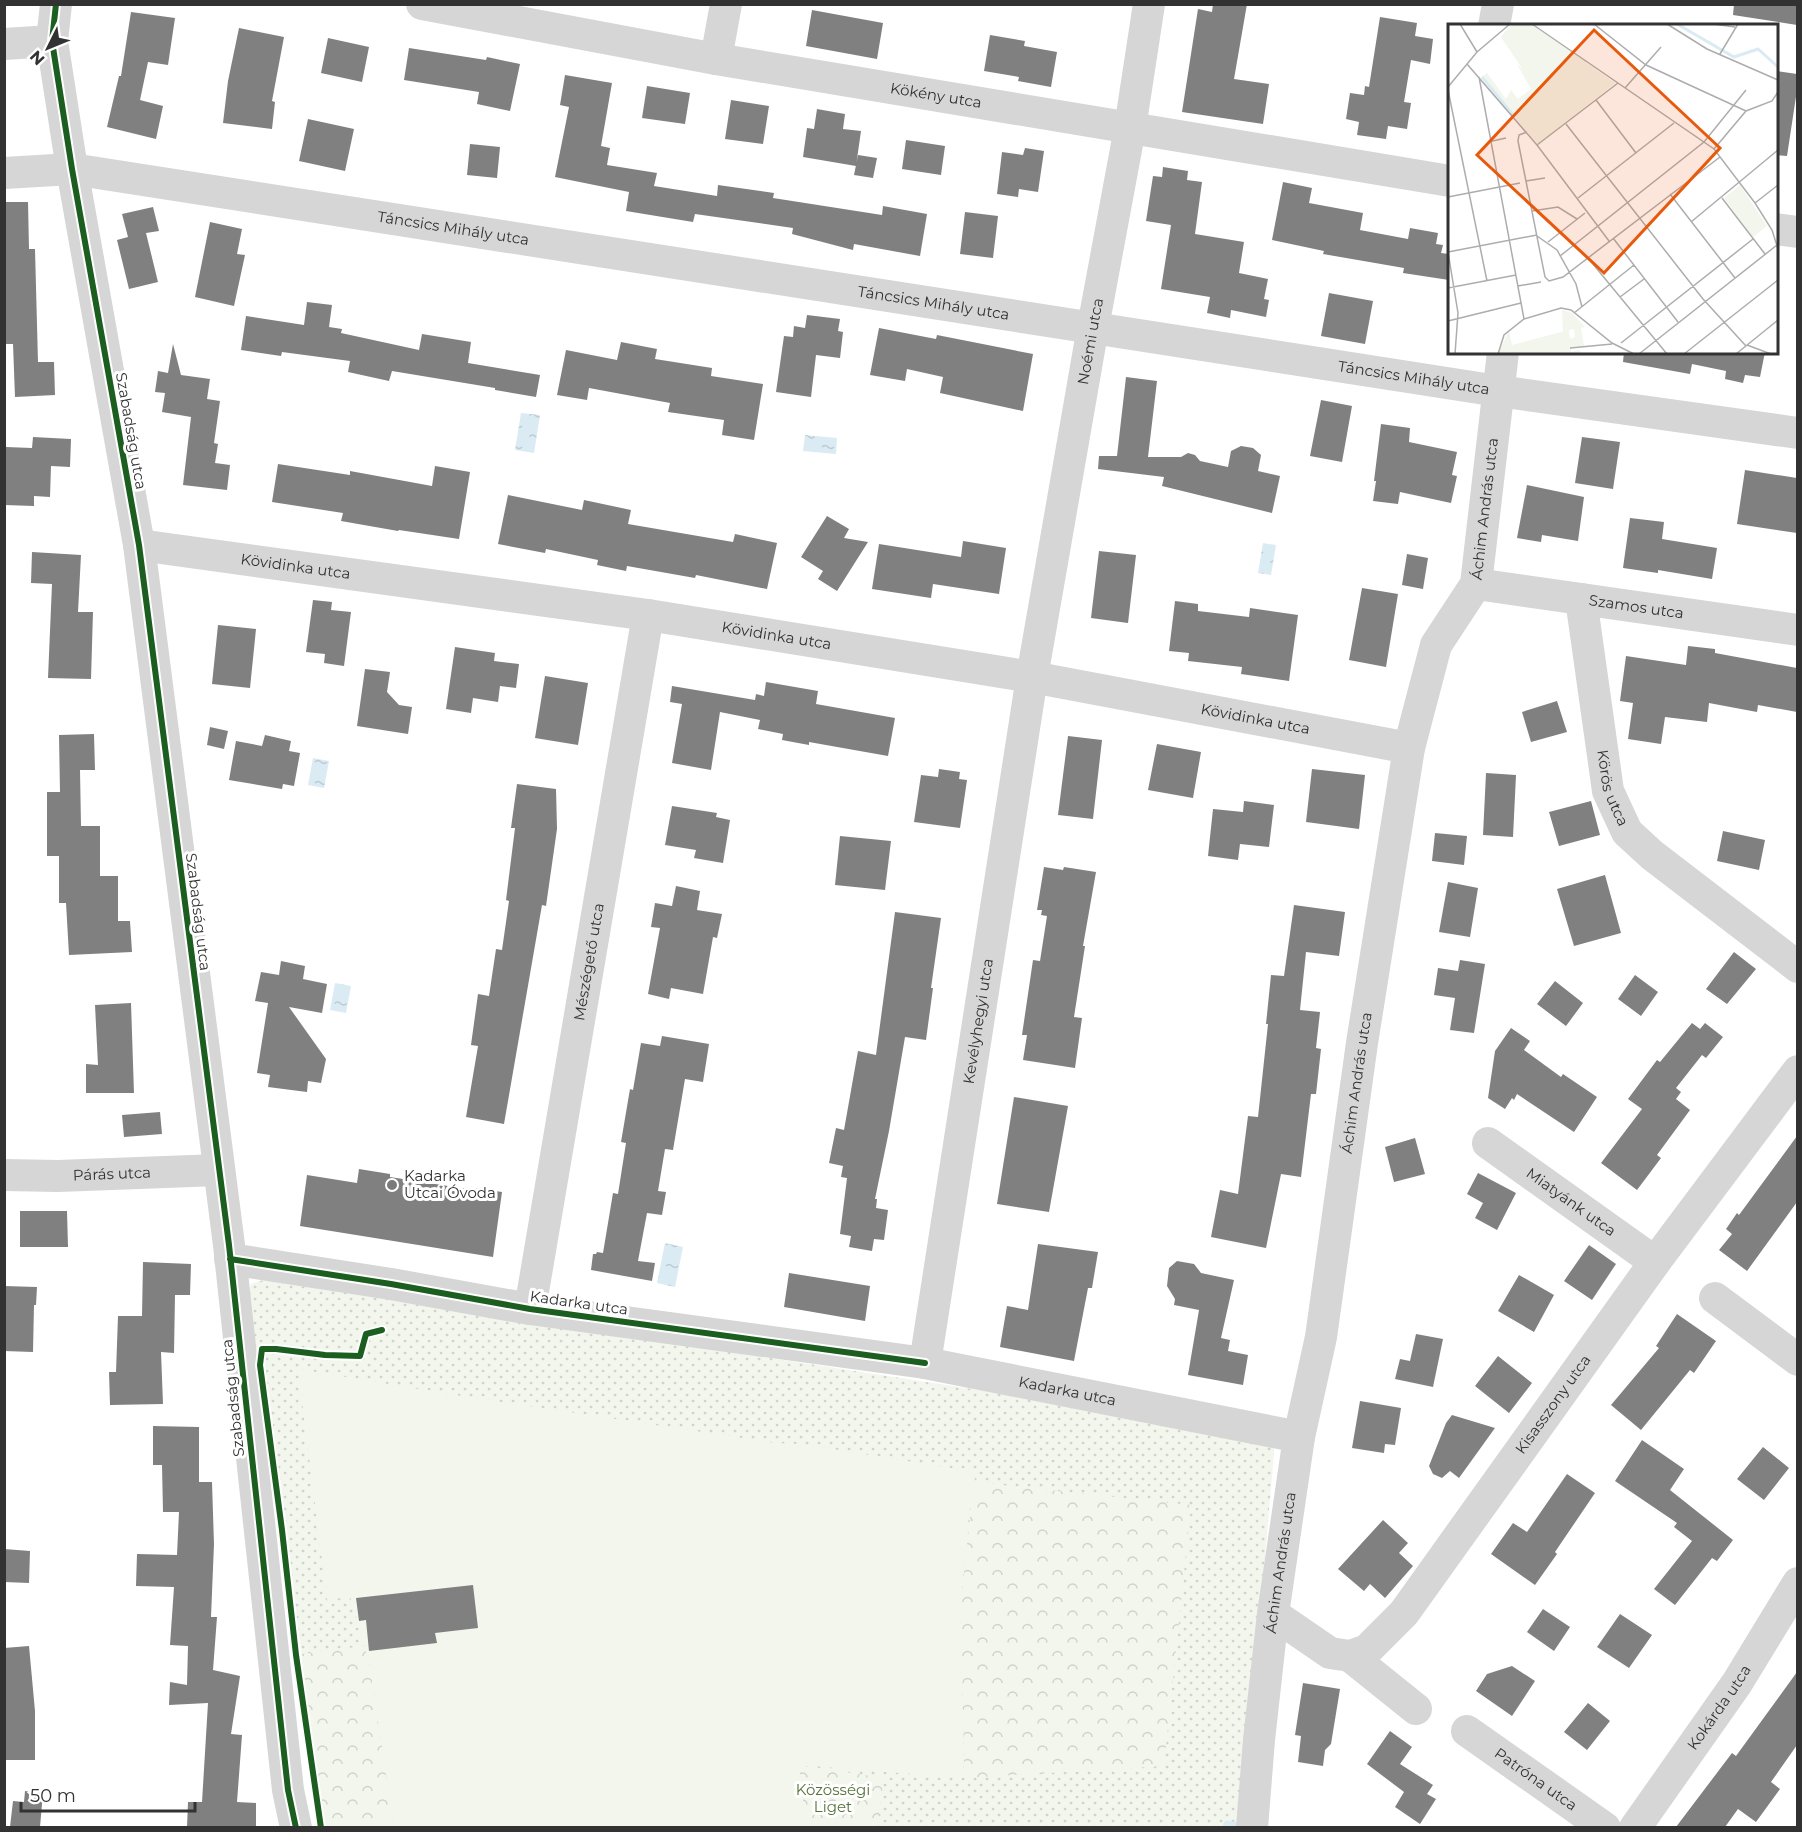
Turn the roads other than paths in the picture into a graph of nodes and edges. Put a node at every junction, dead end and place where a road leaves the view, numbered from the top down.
1 (56, 4) edge
2 (422, 4) edge
3 (726, 4) edge
4 (1149, 4) edge
5 (1498, 4) edge
6 (1494, 24) edge
7 (52, 41) junction
8 (4, 44) edge
9 (716, 59) junction
10 (1130, 128) junction
11 (72, 169) junction
12 (4, 173) edge
13 (1448, 181) edge
14 (1093, 327) junction
15 (1503, 354) edge
16 (1498, 391) junction
17 (1797, 433) edge
18 (139, 545) junction
19 (1476, 584) junction
20 (1581, 599) junction
21 (648, 615) junction
22 (1797, 630) edge
23 (1032, 677) junction
24 (1409, 748) junction
25 (1797, 968) edge
26 (1797, 1071) edge
27 (1488, 1143) dead end
28 (219, 1170) junction
29 (4, 1175) edge
30 (230, 1259) junction
31 (1655, 1262) junction
32 (1715, 1298) dead end
33 (530, 1309) junction
34 (1797, 1360) edge
35 (925, 1363) junction
36 (1299, 1437) junction
37 (1797, 1582) edge
38 (1273, 1614) junction
39 (1350, 1656) junction
40 (1416, 1709) dead end
41 (1467, 1731) dead end
42 (296, 1827) edge
43 (1252, 1827) edge
44 (1605, 1827) edge
45 (1635, 1827) edge

1 - 7 street, Szabadság utca
2 - 9 street, Kökény utca
3 - 9 street
4 - 10 street, Noémi utca
5 - 6 street
7 - 8 street
7 - 11 street, Szabadság utca
9 - 10 street, Kökény utca
10 - 13 street, Kökény utca
10 - 14 street, Noémi utca
11 - 12 street, Táncsics Mihály utca
11 - 14 street, Táncsics Mihály utca
11 - 18 street, Szabadság utca
14 - 16 street, Táncsics Mihály utca
14 - 23 street, Noémi utca
15 - 16 street, Áchim András utca
16 - 17 street, Táncsics Mihály utca
16 - 19 street, Áchim András utca
18 - 21 street, Kövidinka utca
18 - 28 street, Szabadság utca
19 - 20 street, Szamos utca
19 - 24 street, Áchim András utca
20 - 22 street, Szamos utca
20 - 25 street, Körös utca
21 - 23 street, Kövidinka utca
21 - 33 street, Mészégető utca
23 - 24 street, Kövidinka utca
23 - 35 street, Kevélyhegyi utca
24 - 36 street, Áchim András utca
26 - 31 street, Kisasszony utca
27 - 31 street, Miatyánk utca
28 - 29 street, Párás utca
28 - 30 street, Szabadság utca
30 - 33 street, Kadarka utca
30 - 42 street, Szabadság utca
31 - 39 street, Kisasszony utca
32 - 34 street
33 - 35 street, Kadarka utca
35 - 36 street, Kadarka utca
36 - 38 street, Áchim András utca
37 - 45 street, Kokárda utca
38 - 39 street
38 - 43 street, Áchim András utca
39 - 40 street
41 - 44 street, Patróna utca

